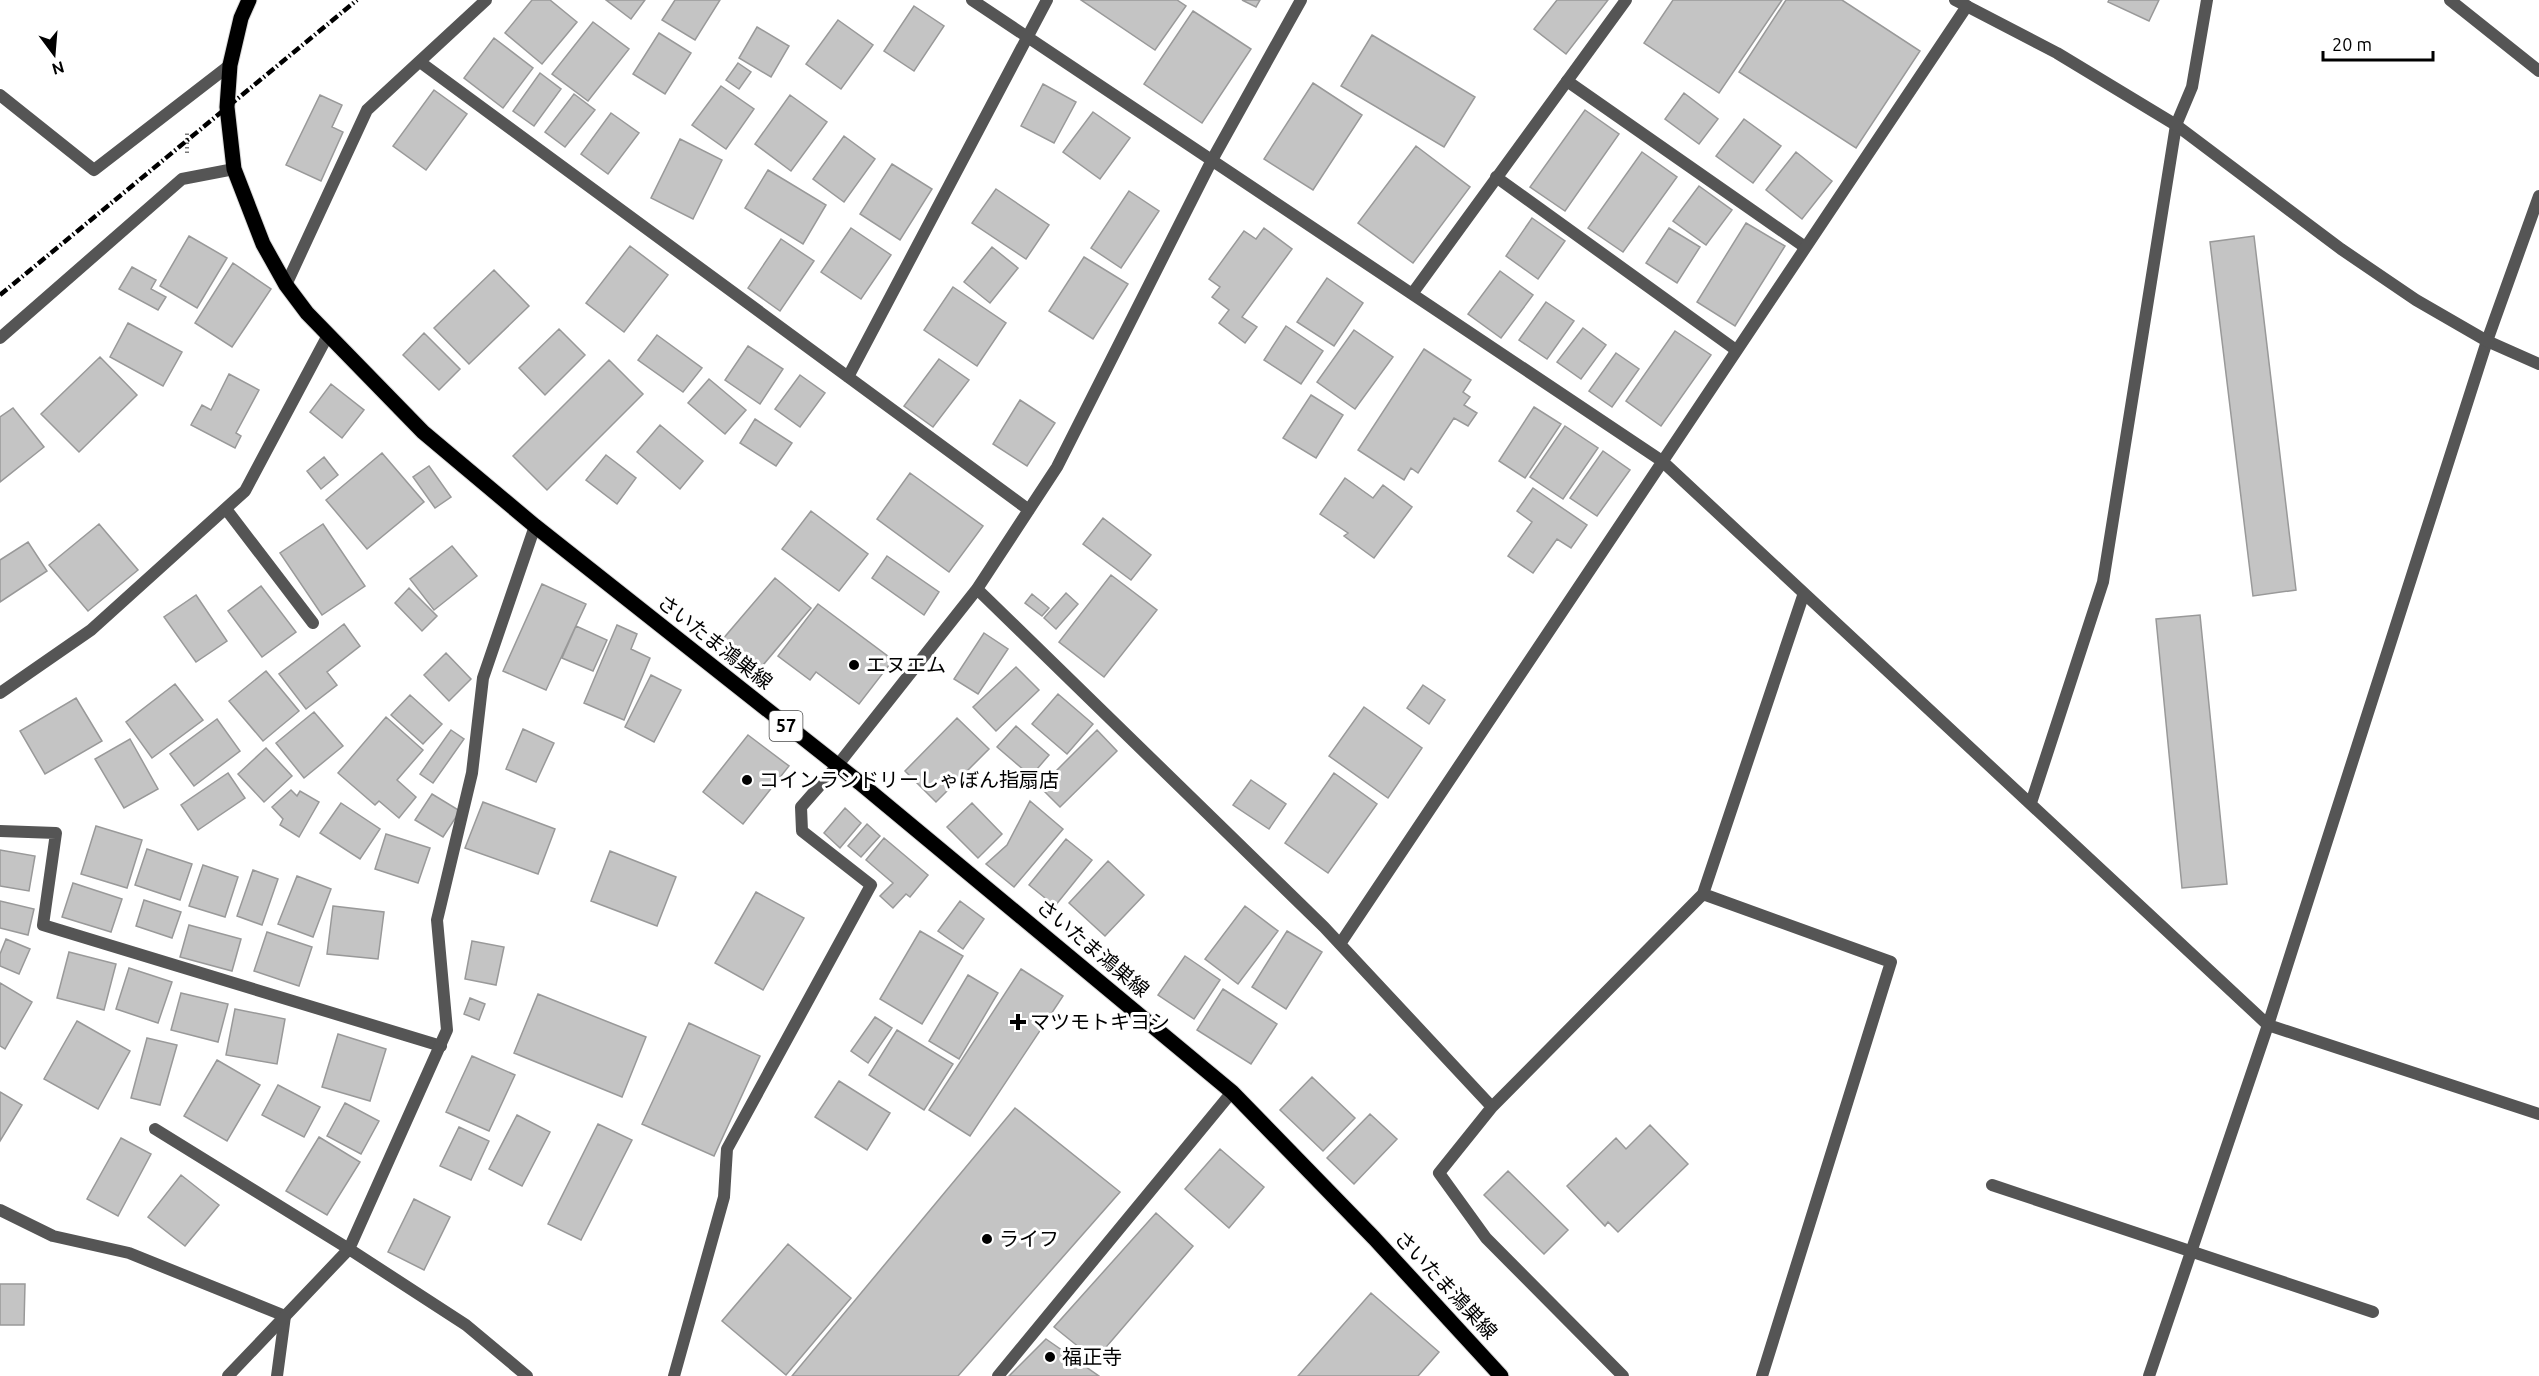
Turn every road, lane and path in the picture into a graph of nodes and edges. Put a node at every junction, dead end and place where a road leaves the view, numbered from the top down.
1 (249, 0) edge
2 (486, 0) edge
3 (972, 0) edge
4 (1047, 0) edge
5 (1301, 0) edge
6 (1626, 0) edge
7 (1955, 0) edge
8 (2207, 0) edge
9 (2450, 0) edge
10 (1967, 6) junction
11 (1026, 37) junction
12 (420, 62) junction
13 (230, 65) junction
14 (2539, 71) edge
15 (1567, 81) junction
16 (0, 95) edge
17 (188, 97) junction
18 (2176, 125) junction
19 (1212, 160) junction
20 (234, 169) junction
21 (1497, 177) junction
22 (186, 178) junction
23 (2539, 196) edge
24 (1805, 247) junction
25 (286, 285) junction
26 (1412, 294) junction
27 (328, 335) junction
28 (0, 338) edge
29 (2487, 341) junction
30 (1736, 350) junction
31 (2539, 364) edge
32 (848, 377) junction
33 (1662, 461) junction
34 (226, 509) junction
35 (1029, 510) junction
36 (535, 526) junction
37 (977, 589) junction
38 (1804, 593) junction
39 (314, 623) dead end
40 (0, 693) edge
41 (837, 766) junction
42 (2031, 803) junction
43 (0, 831) edge
44 (1703, 894) junction
45 (1340, 944) junction
46 (2268, 1025) junction
47 (441, 1046) junction
48 (1232, 1092) junction
49 (1492, 1107) junction
50 (2539, 1114) edge
51 (155, 1129) dead end
52 (1992, 1185) dead end
53 (0, 1210) edge
54 (349, 1250) junction
55 (2192, 1251) junction
56 (2373, 1312) dead end
57 (285, 1316) junction
58 (228, 1376) edge
59 (277, 1376) edge
60 (527, 1376) edge
61 (674, 1376) edge
62 (998, 1376) edge
63 (1501, 1376) edge
64 (1623, 1376) edge
65 (1762, 1376) edge
66 (2149, 1376) edge

1 - 13 main road, さいたま鴻巣線 / 57
2 - 12 street
3 - 11 street
4 - 11 street
5 - 19 street
6 - 15 street
7 - 10 street
8 - 18 street
9 - 14 street
10 - 18 street
10 - 24 street
11 - 19 street
11 - 32 street
12 - 25 street
12 - 32 street
13 - 17 street
13 - 20 main road, さいたま鴻巣線 / 57
15 - 21 street
15 - 24 street
16 - 17 street
17 - 22 path
18 - 29 street
18 - 42 street
19 - 26 street
19 - 35 street
20 - 22 street
20 - 25 main road, さいたま鴻巣線 / 57
21 - 26 street
21 - 30 street
22 - 28 street
23 - 29 street
24 - 30 street
25 - 27 main road, さいたま鴻巣線 / 57
26 - 33 street
27 - 34 street
27 - 36 main road, さいたま鴻巣線 / 57
29 - 31 street
29 - 46 street
30 - 33 street
32 - 35 street
33 - 38 street
33 - 45 street
34 - 39 street
34 - 40 street
35 - 37 street
36 - 41 main road, さいたま鴻巣線 / 57
36 - 47 street
37 - 41 street
37 - 45 street
38 - 42 street
38 - 44 street
41 - 48 main road, さいたま鴻巣線 / 57
41 - 61 street
42 - 46 street
43 - 47 street
44 - 49 street
44 - 65 street
45 - 49 street
46 - 50 street
46 - 55 street
47 - 54 street
48 - 62 street
48 - 63 main road, さいたま鴻巣線 / 57
49 - 64 street
51 - 54 street
52 - 55 street
53 - 57 street
54 - 57 street
54 - 60 street
55 - 56 street
55 - 66 street
57 - 58 street
57 - 59 street

